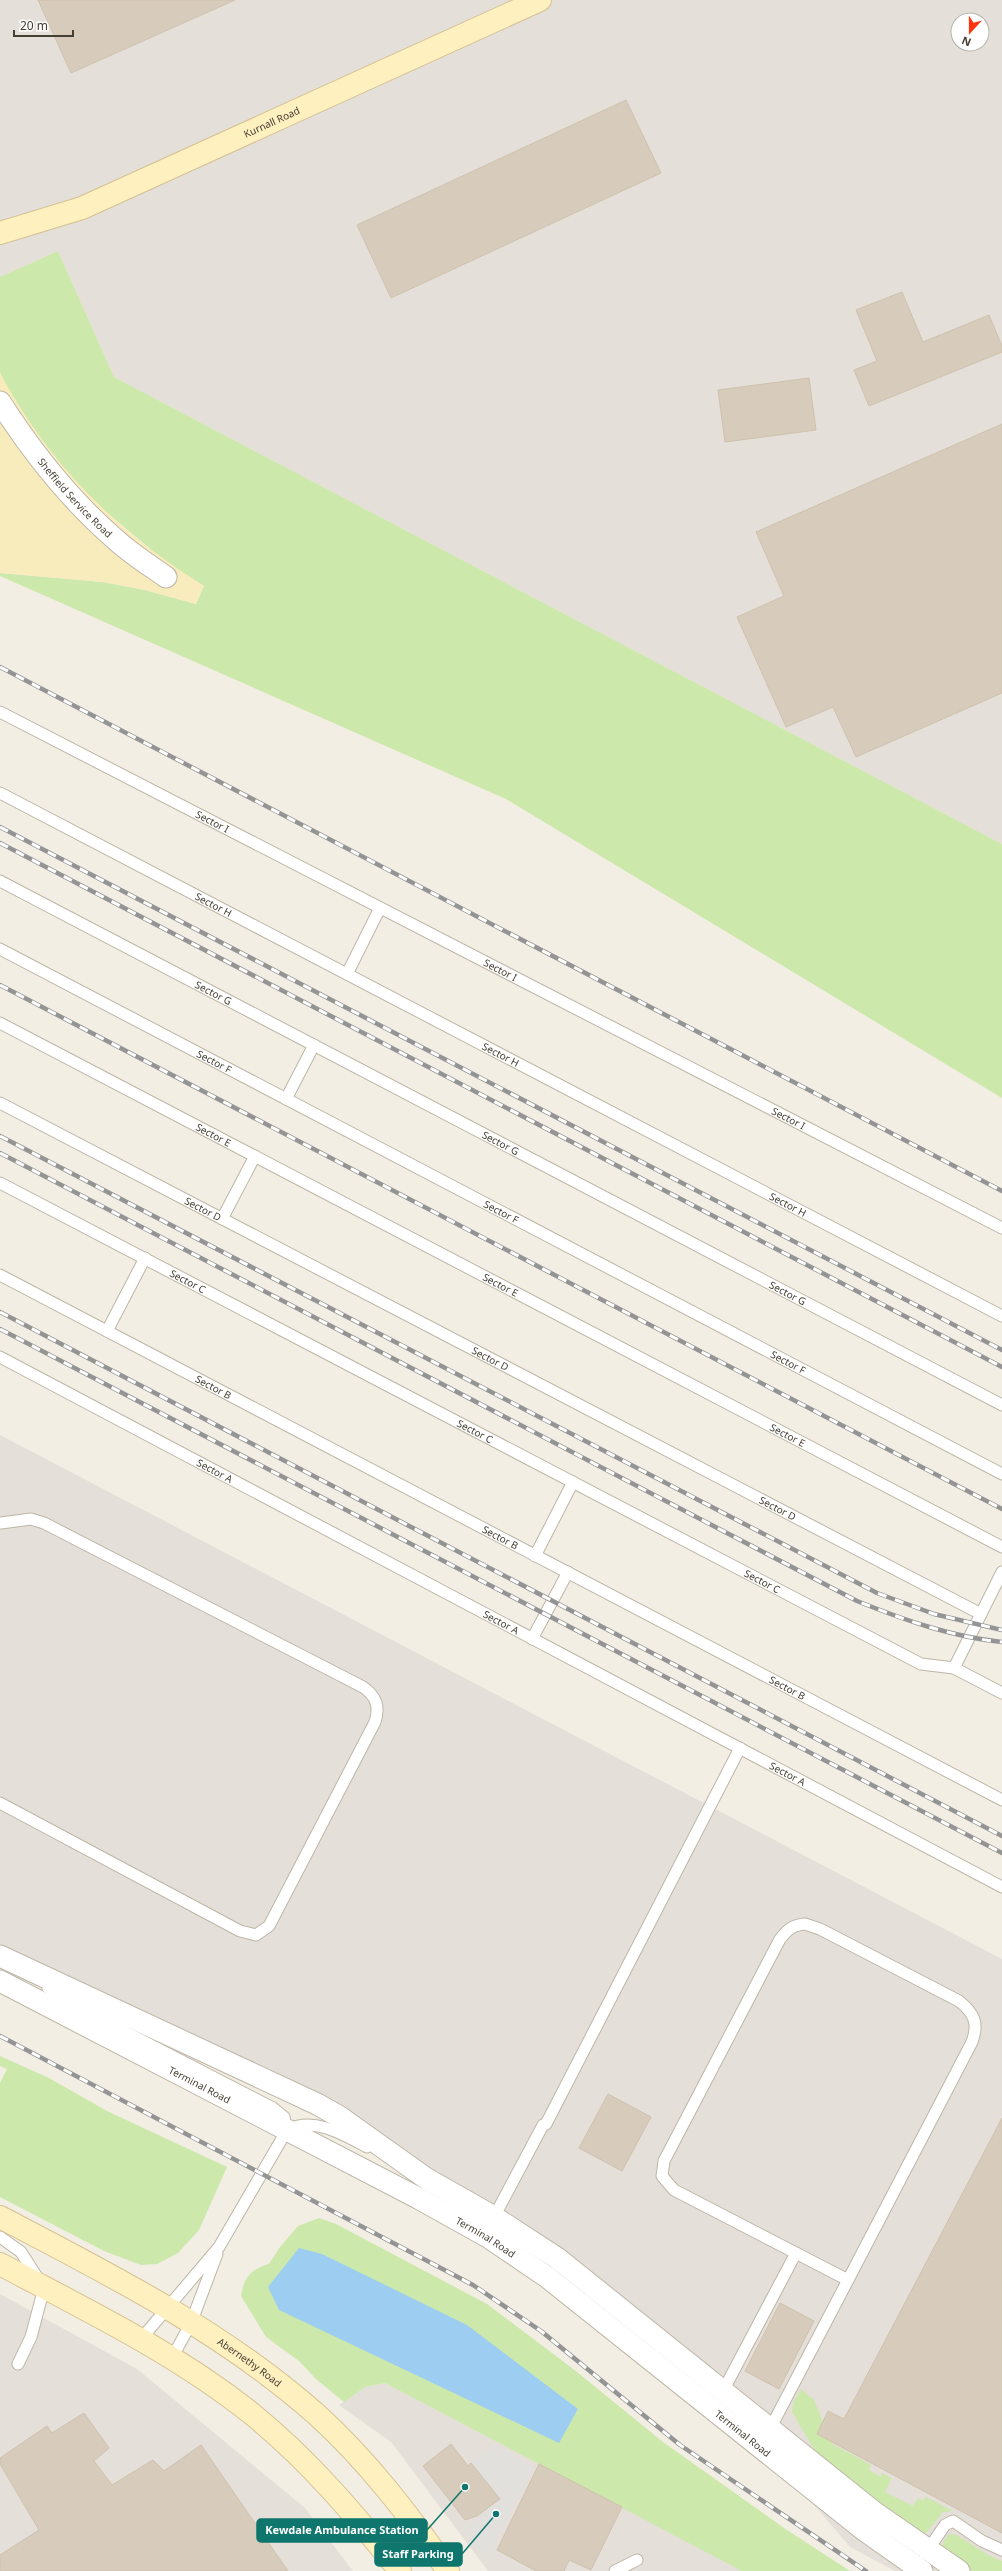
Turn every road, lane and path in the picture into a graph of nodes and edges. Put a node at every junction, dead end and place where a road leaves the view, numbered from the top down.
1 (540, 0) edge
2 (0, 233) edge
3 (0, 402) edge
4 (166, 577) dead end
5 (0, 712) edge
6 (0, 793) edge
7 (0, 881) edge
8 (380, 908) junction
9 (0, 949) edge
10 (347, 974) junction
11 (0, 1023) edge
12 (314, 1045) junction
13 (286, 1099) junction
14 (0, 1103) edge
15 (255, 1156) junction
16 (0, 1183) edge
17 (222, 1219) junction
18 (1002, 1228) edge
19 (145, 1258) junction
20 (0, 1274) edge
21 (1002, 1316) edge
22 (107, 1331) junction
23 (0, 1357) edge
24 (1002, 1405) edge
25 (1002, 1474) edge
26 (573, 1482) junction
27 (0, 1523) edge
28 (1002, 1547) edge
29 (535, 1556) junction
30 (568, 1572) junction
31 (1002, 1572) edge
32 (981, 1614) junction
33 (532, 1639) junction
34 (954, 1668) junction
35 (1002, 1693) edge
36 (740, 1748) junction
37 (1002, 1800) edge
38 (0, 1804) edge
39 (1002, 1887) edge
40 (0, 1957) edge
41 (0, 1981) edge
42 (287, 2130) junction
43 (427, 2179) junction
44 (494, 2216) junction
45 (0, 2217) edge
46 (0, 2237) edge
47 (219, 2247) junction
48 (796, 2253) junction
49 (0, 2264) edge
50 (848, 2280) junction
51 (44, 2288) junction
52 (167, 2308) junction
53 (191, 2323) junction
54 (141, 2339) junction
55 (172, 2358) junction
56 (18, 2364) dead end
57 (723, 2391) junction
58 (770, 2429) junction
59 (429, 2544) junction
60 (928, 2550) junction
61 (1002, 2550) edge
62 (637, 2560) dead end
63 (394, 2569) edge
64 (919, 2569) edge
65 (448, 2571) edge
66 (615, 2571) edge
67 (959, 2571) edge

1 - 2 main road, Kurnall Road
3 - 4 street, Sheffield Service Road
5 - 8 lane, Sector I
6 - 10 lane, Sector H
7 - 12 lane, Sector G
8 - 10 lane
8 - 18 lane, Sector I
9 - 13 lane, Sector F
10 - 21 lane, Sector H
11 - 15 lane, Sector E
12 - 13 lane
12 - 24 lane, Sector G
13 - 25 lane, Sector F
14 - 17 lane, Sector D
15 - 17 lane
15 - 28 lane, Sector E
16 - 19 lane, Sector C
17 - 32 lane, Sector D
19 - 22 lane
19 - 26 lane, Sector C
20 - 22 lane, Sector B
22 - 29 lane, Sector B
23 - 33 lane, Sector A
26 - 29 lane
26 - 34 lane, Sector C
27 - 38 lane
29 - 30 lane, Sector B
30 - 33 lane
30 - 37 lane, Sector B
31 - 32 lane
32 - 34 lane
33 - 36 lane, Sector A
34 - 35 lane
36 - 39 lane, Sector A
36 - 44 lane
40 - 42 lane
40 - 43 street
41 - 42 street, Terminal Road
42 - 43 lane
42 - 47 lane
42 - 64 street, Terminal Road
43 - 44 street
44 - 57 street
45 - 52 main road, Abernethy Road
46 - 51 lane
47 - 52 lane
47 - 53 lane
48 - 50 lane
48 - 50 lane
48 - 57 lane
49 - 51 main road
50 - 58 lane
51 - 54 main road
51 - 56 lane
52 - 53 main road, Abernethy Road
52 - 54 lane
53 - 55 lane
53 - 59 main road, Abernethy Road
54 - 55 main road
55 - 63 main road
57 - 58 street
58 - 60 street
59 - 63 lane
59 - 65 main road, Abernethy Road
60 - 61 lane
60 - 64 lane
60 - 67 street
62 - 66 lane

